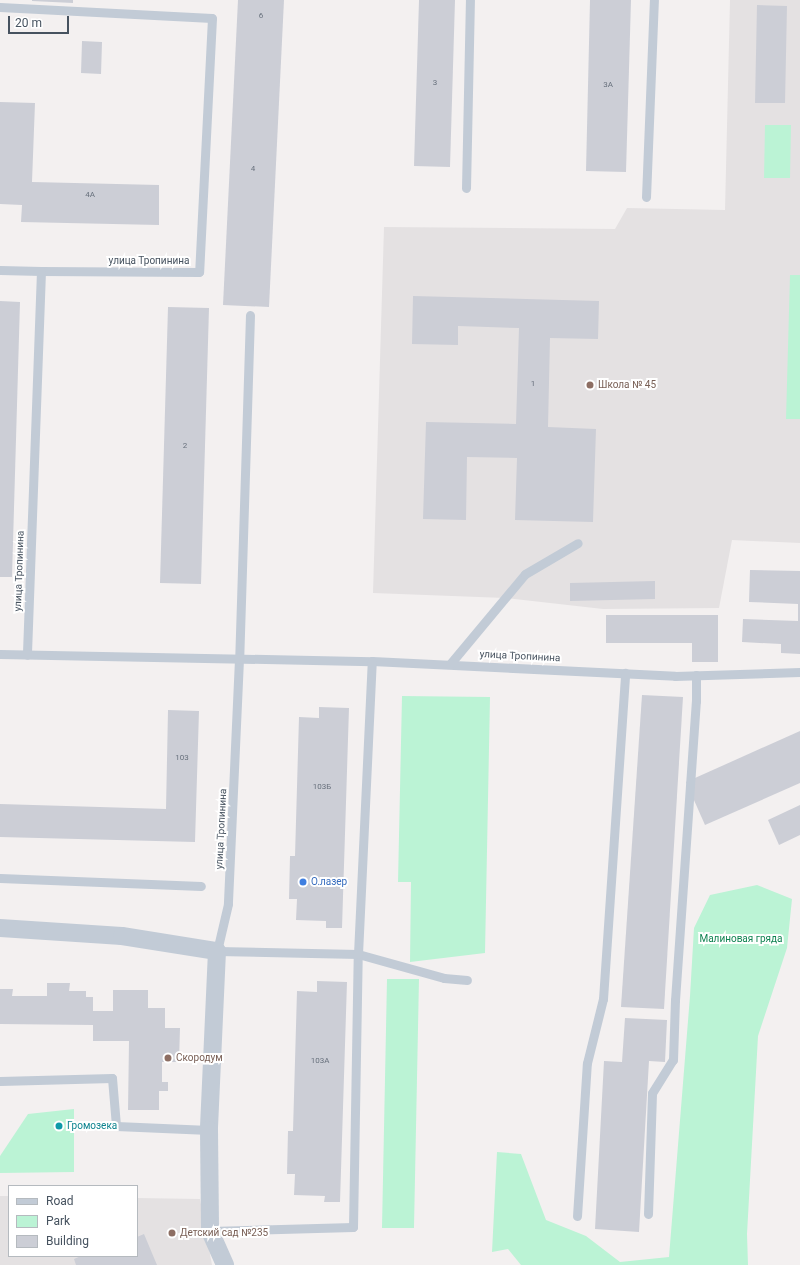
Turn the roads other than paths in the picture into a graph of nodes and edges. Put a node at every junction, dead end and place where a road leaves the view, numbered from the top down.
1 (470, 0) edge
2 (654, 0) edge
3 (0, 7) edge
4 (466, 188) dead end
5 (646, 197) dead end
6 (0, 270) edge
7 (41, 271) junction
8 (250, 315) dead end
9 (578, 543) dead end
10 (0, 654) edge
11 (26, 655) junction
12 (239, 659) junction
13 (372, 661) junction
14 (450, 664) junction
15 (800, 672) edge
16 (625, 673) junction
17 (696, 675) junction
18 (0, 878) edge
19 (201, 886) dead end
20 (0, 928) edge
21 (217, 951) junction
22 (358, 954) junction
23 (467, 980) dead end
24 (0, 1081) edge
25 (209, 1130) junction
26 (648, 1214) dead end
27 (577, 1216) dead end
28 (210, 1231) junction
29 (225, 1265) edge

1 - 4 lane
2 - 5 lane
3 - 7 lane, улица Тропинина
6 - 7 lane
7 - 11 lane, улица Тропинина
8 - 12 lane, улица Тропинина
9 - 14 lane
10 - 11 lane, улица Тропинина
11 - 12 lane, улица Тропинина
12 - 13 lane, улица Тропинина
12 - 21 lane, улица Тропинина
13 - 14 lane, улица Тропинина
13 - 22 lane
14 - 16 lane, улица Тропинина
15 - 17 lane, улица Тропинина
16 - 17 lane, улица Тропинина
16 - 27 lane
17 - 26 lane
18 - 19 lane
20 - 21 street
21 - 22 lane
21 - 25 street
22 - 23 lane
22 - 28 lane
24 - 25 lane
25 - 28 street
28 - 29 street

